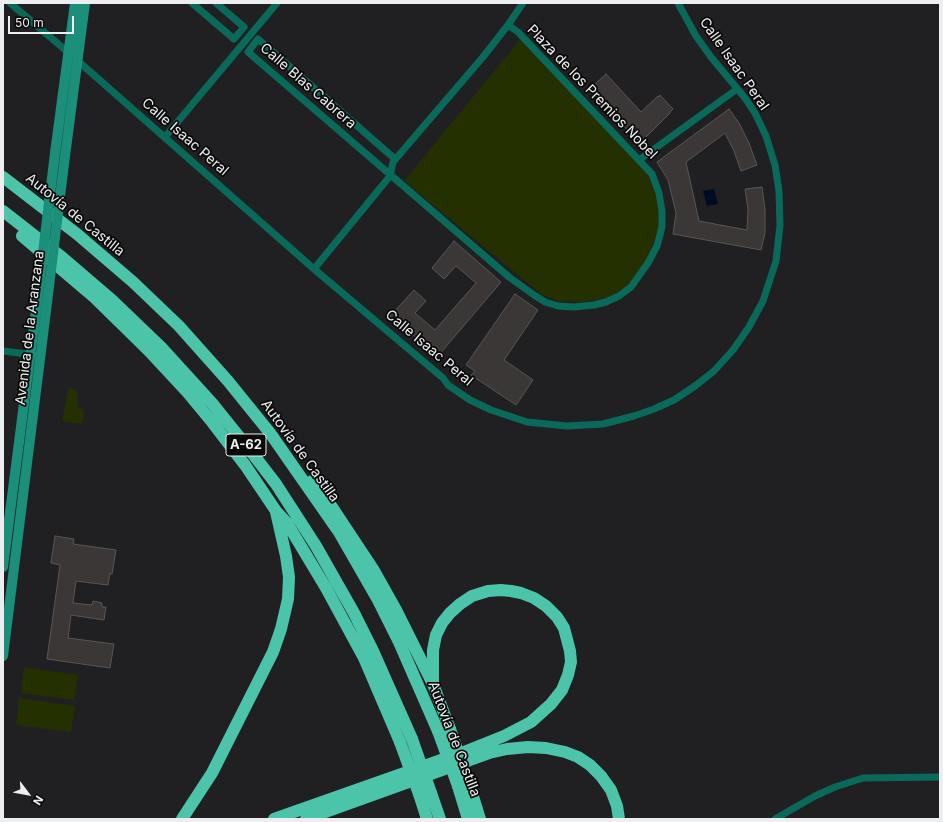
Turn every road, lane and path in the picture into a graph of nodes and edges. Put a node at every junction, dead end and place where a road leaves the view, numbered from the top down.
1 (10, 3) edge
2 (75, 3) edge
3 (85, 3) edge
4 (192, 3) edge
5 (216, 3) edge
6 (277, 3) edge
7 (523, 3) edge
8 (678, 3) edge
9 (508, 25) junction
10 (69, 53) junction
11 (78, 61) junction
12 (738, 89) junction
13 (165, 137) junction
14 (60, 155) junction
15 (395, 159) junction
16 (639, 160) junction
17 (390, 176) junction
18 (3, 177) edge
19 (3, 211) edge
20 (3, 220) edge
21 (314, 269) junction
22 (41, 310) junction
23 (3, 351) edge
24 (30, 355) junction
25 (41, 356) junction
26 (270, 433) junction
27 (276, 511) junction
28 (6, 524) edge
29 (3, 567) edge
30 (3, 656) edge
31 (433, 684) junction
32 (444, 730) junction
33 (406, 740) junction
34 (940, 777) edge
35 (464, 786) junction
36 (182, 819) edge
37 (274, 819) edge
38 (306, 819) edge
39 (427, 819) edge
40 (440, 819) edge
41 (468, 819) edge
42 (480, 819) edge
43 (619, 819) edge
44 (775, 819) edge

1 - 10 street
2 - 10 street, Avenida de la Aranzana
3 - 11 street, Avenida de la Aranzana
4 - 5 street
6 - 13 street
7 - 9 street
8 - 12 street, Calle Isaac Peral
9 - 15 street
9 - 16 street, Plaza de los Premios Nobel
10 - 14 street, Avenida de la Aranzana
11 - 13 street, Calle Isaac Peral
11 - 14 street, Avenida de la Aranzana
12 - 16 street
12 - 21 street, Calle Isaac Peral
13 - 21 street, Calle Isaac Peral
14 - 22 street, Avenida de la Aranzana, bridge
15 - 17 street
15 - 17 street, Calle Blas Cabrera
16 - 17 street, Plaza de los Premios Nobel
17 - 21 street
18 - 26 highway, Autovía de Castilla / A-62
19 - 33 highway, A-62
20 - 27 highway
22 - 24 street, Avenida de la Aranzana
22 - 25 street, Avenida de la Aranzana
23 - 24 street
24 - 25 street
24 - 28 street, Avenida de la Aranzana
25 - 30 street, Avenida de la Aranzana
26 - 31 highway
26 - 32 highway, Autovía de Castilla / A-62
27 - 33 highway
27 - 36 highway
28 - 29 street, Avenida de la Aranzana
31 - 32 highway
31 - 37 highway
32 - 35 highway, Autovía de Castilla / A-62, bridge
33 - 39 highway, bridge
33 - 40 highway, A-62, bridge
34 - 44 street
35 - 41 highway, Autovía de Castilla / A-62
35 - 42 highway
38 - 43 highway

